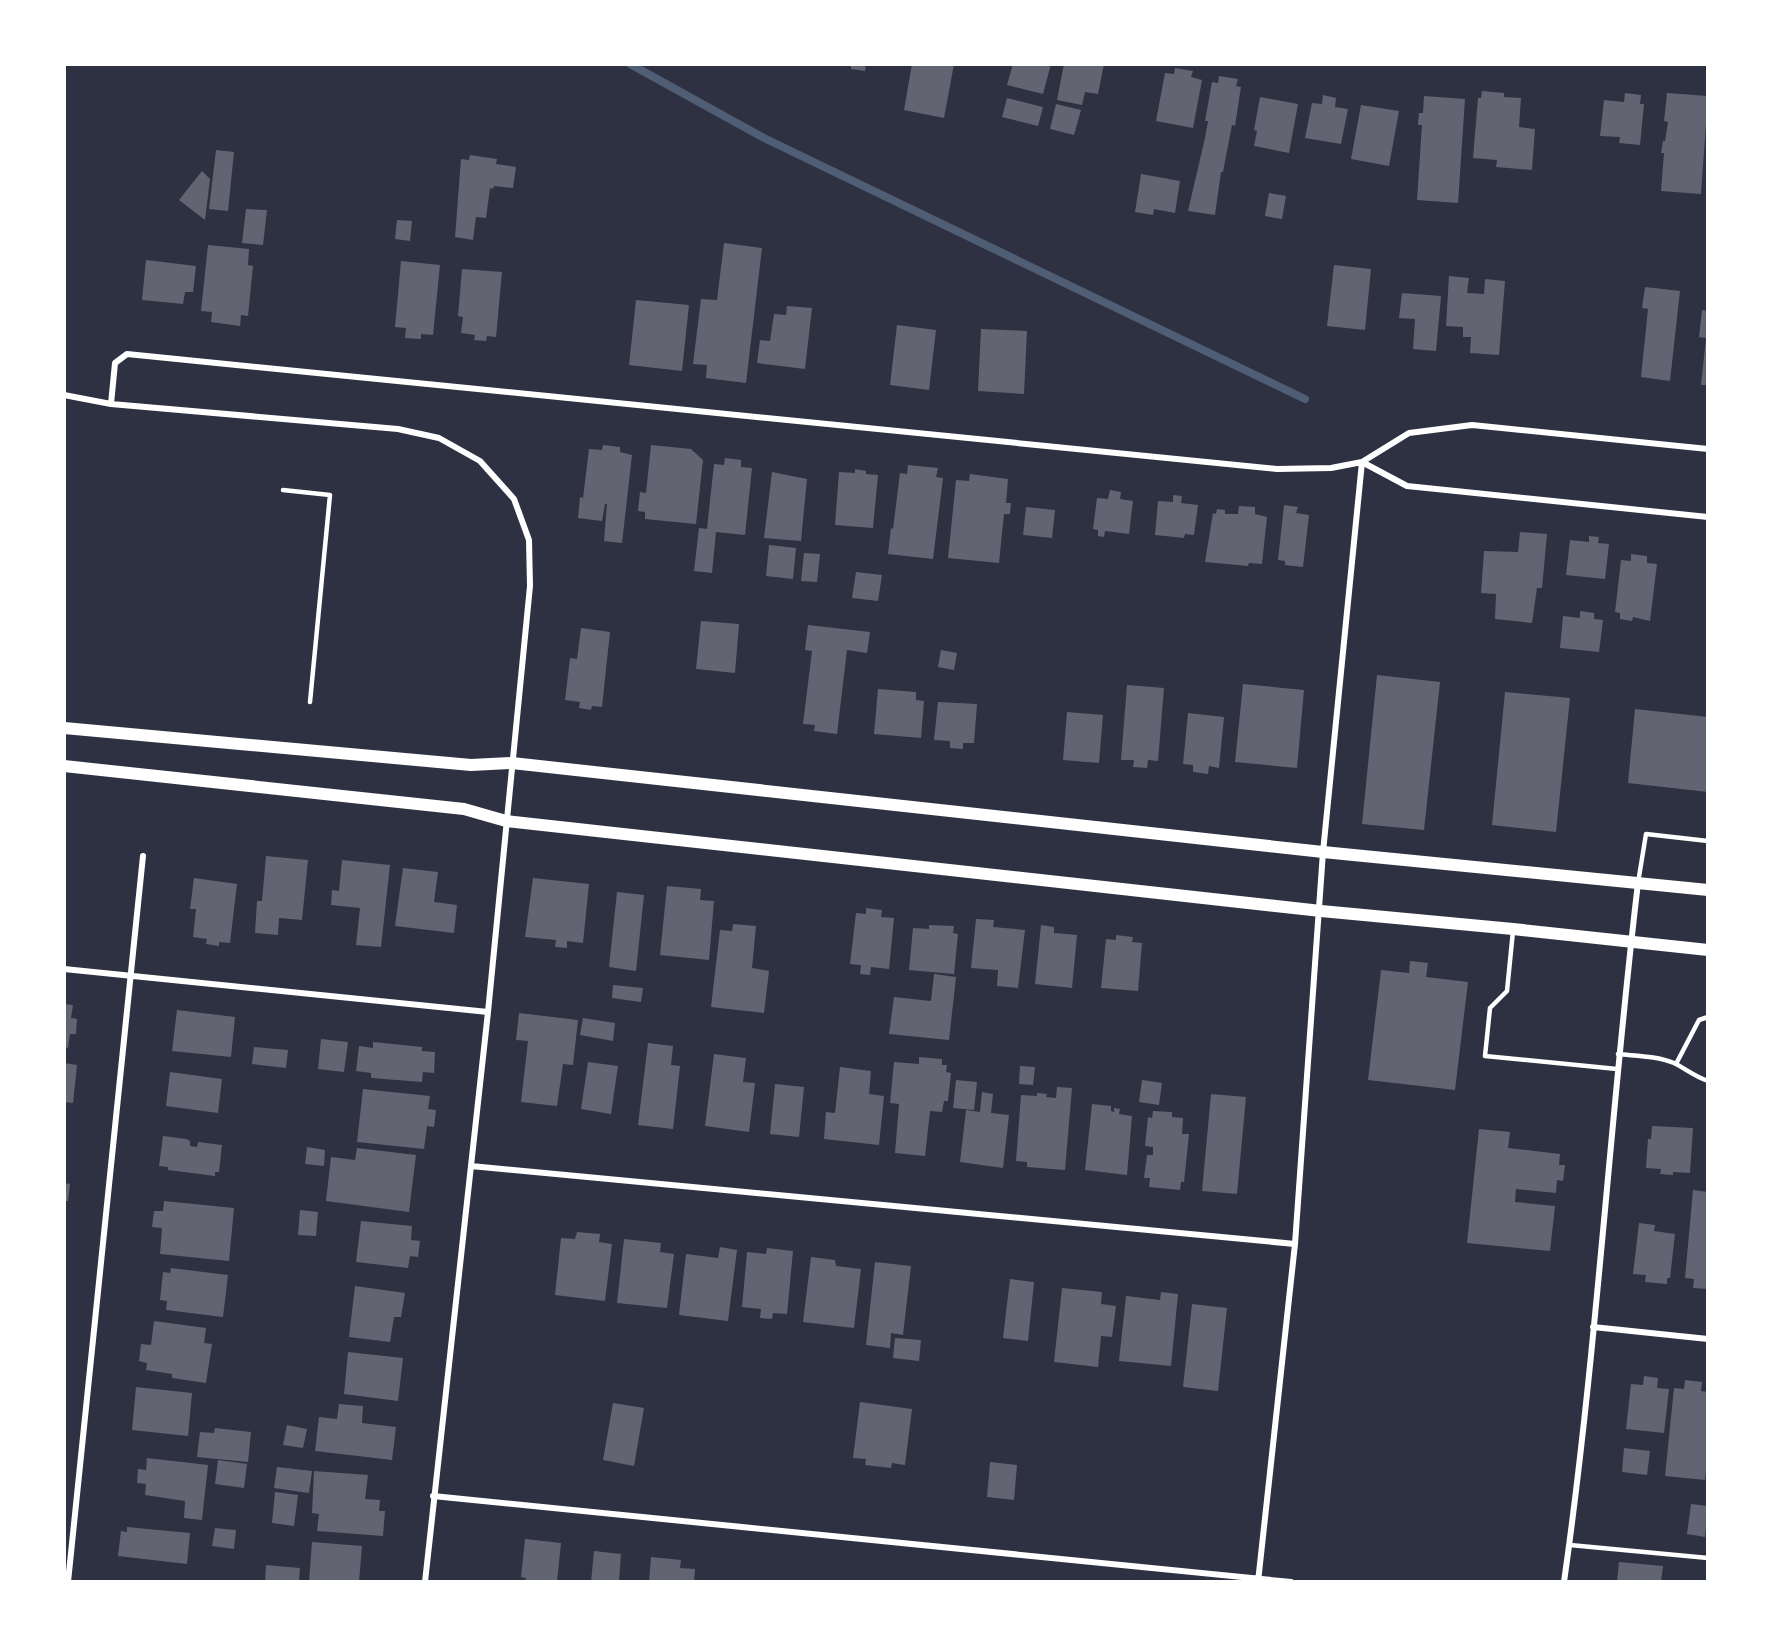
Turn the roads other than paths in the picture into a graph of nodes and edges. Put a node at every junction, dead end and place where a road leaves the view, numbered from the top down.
1 (64, 395) edge
2 (111, 404) junction
3 (1707, 449) edge
4 (1362, 462) junction
5 (283, 490) dead end
6 (1707, 517) edge
7 (310, 702) dead end
8 (64, 728) edge
9 (512, 763) junction
10 (64, 766) edge
11 (506, 821) junction
12 (1707, 841) edge
13 (1323, 852) junction
14 (143, 856) dead end
15 (1638, 884) junction
16 (1707, 890) edge
17 (1320, 911) junction
18 (1513, 929) junction
19 (1631, 941) junction
20 (1707, 950) edge
21 (64, 969) edge
22 (132, 976) junction
23 (488, 1012) junction
24 (1707, 1017) edge
25 (1618, 1054) junction
26 (1676, 1064) junction
27 (1617, 1069) junction
28 (1707, 1081) edge
29 (471, 1166) junction
30 (1295, 1244) junction
31 (1593, 1328) junction
32 (1707, 1339) edge
33 (433, 1496) junction
34 (1570, 1545) junction
35 (1707, 1558) edge
36 (1258, 1580) edge
37 (68, 1581) edge
38 (424, 1581) edge
39 (1291, 1581) edge
40 (1564, 1581) edge

1 - 2 street
2 - 4 street
2 - 9 street
3 - 4 street
4 - 6 street
4 - 13 street
5 - 7 lane
8 - 9 main road
9 - 11 street
9 - 13 main road
10 - 11 main road
11 - 17 main road
11 - 23 street
12 - 15 lane
13 - 15 main road
13 - 17 street
14 - 22 street
15 - 16 main road
15 - 19 street
17 - 18 main road
17 - 30 street
18 - 19 main road
18 - 27 lane
19 - 20 main road
19 - 25 street
21 - 22 street
22 - 23 street
22 - 37 street
23 - 29 street
24 - 26 lane
25 - 26 lane
25 - 27 street
26 - 28 lane
27 - 31 street
29 - 30 street
29 - 33 street
30 - 36 street
31 - 32 street
31 - 34 street
33 - 36 street
33 - 38 street
34 - 35 lane
34 - 40 street
36 - 39 street

